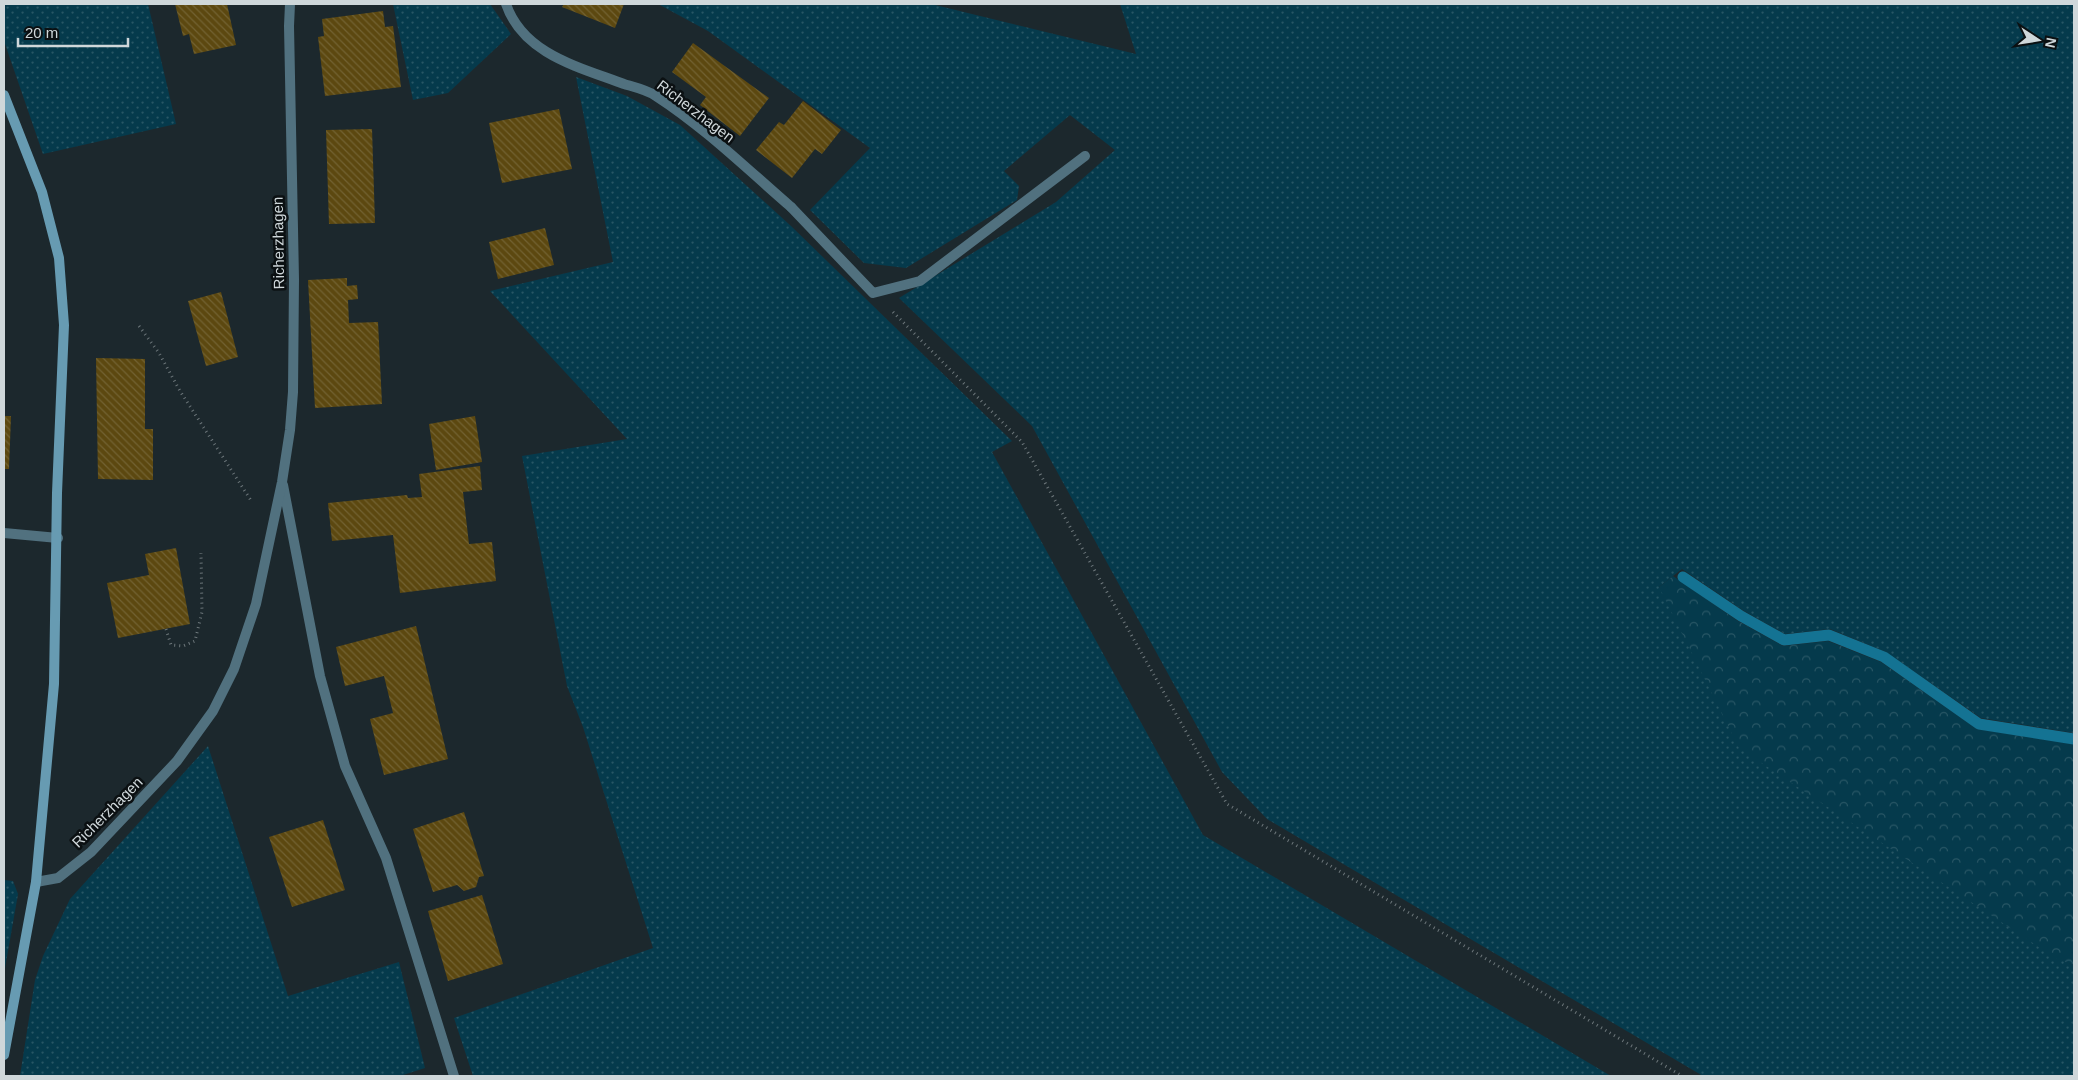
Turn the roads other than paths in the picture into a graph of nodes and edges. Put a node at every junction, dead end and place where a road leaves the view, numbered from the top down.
1 (290, 4) edge
2 (506, 4) edge
3 (4, 95) edge
4 (1085, 156) dead end
5 (282, 482) junction
6 (4, 533) edge
7 (58, 538) junction
8 (36, 882) junction
9 (4, 1055) edge
10 (454, 1076) edge

1 - 5 street, Richerzhagen
2 - 4 street, Richerzhagen
3 - 7 street
5 - 8 street, Richerzhagen
5 - 10 street, Richerzhagen
6 - 7 street
7 - 8 street
8 - 9 street

